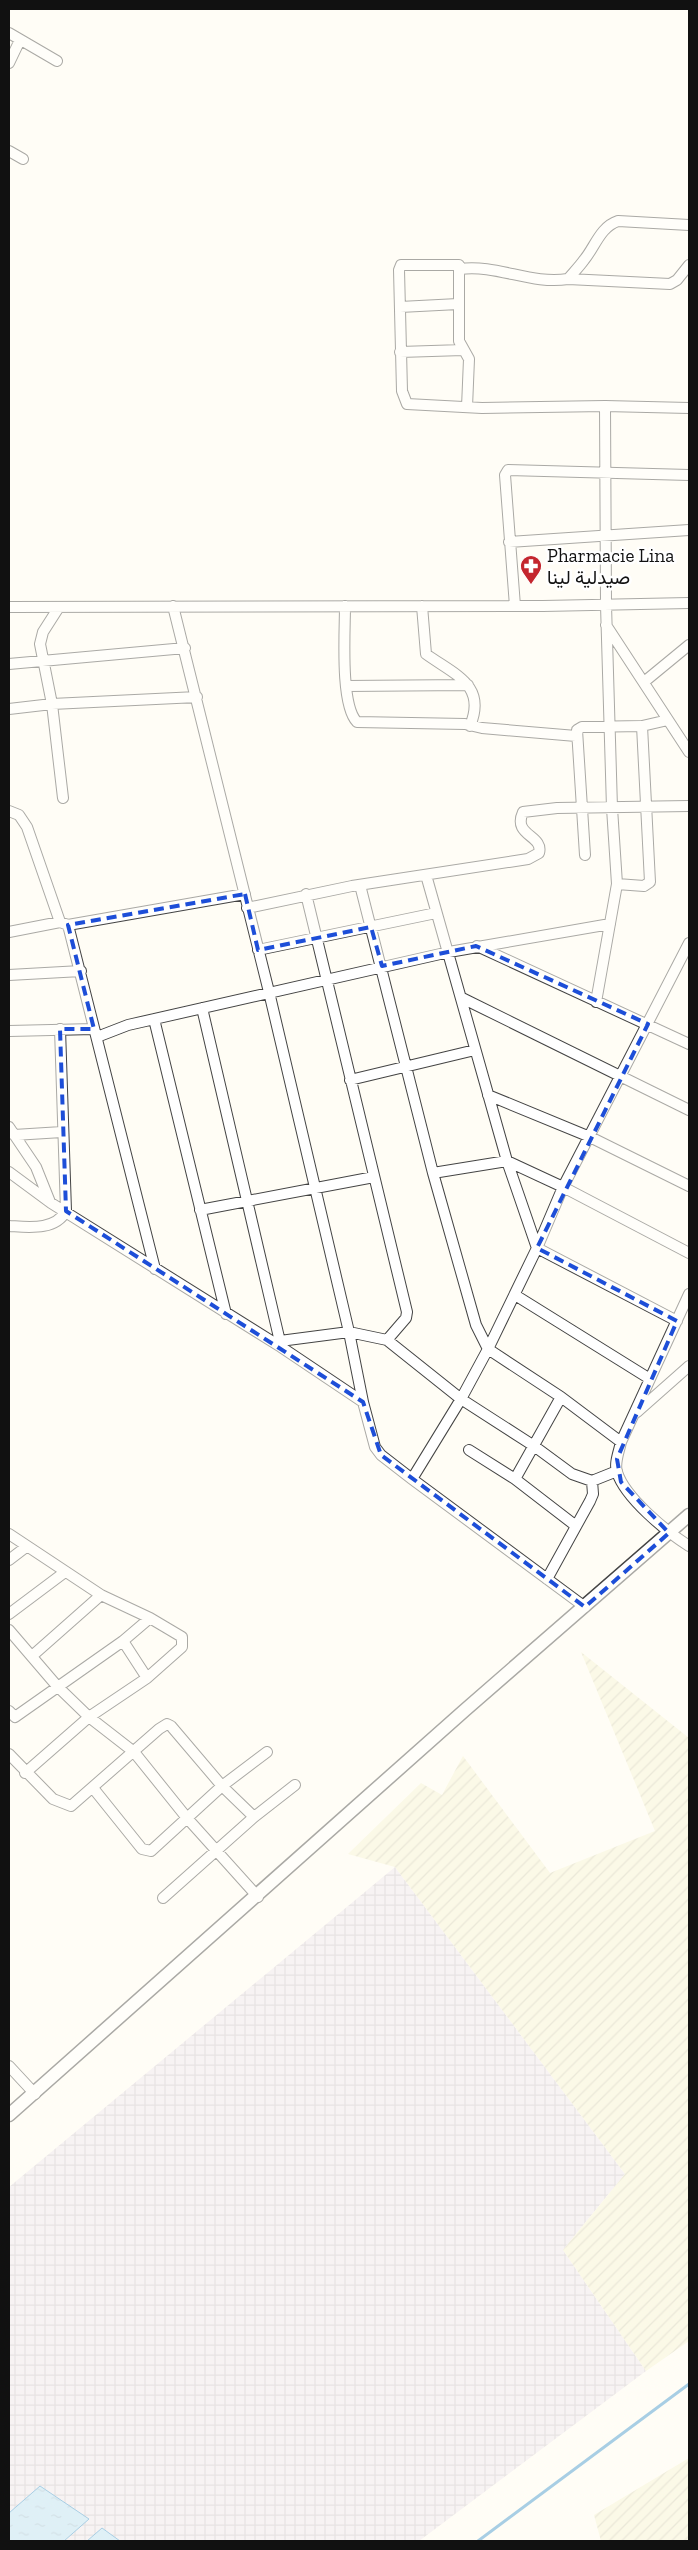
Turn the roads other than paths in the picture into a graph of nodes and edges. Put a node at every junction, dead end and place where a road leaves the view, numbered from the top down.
1 (9, 33) edge
2 (20, 40) junction
3 (57, 61) dead end
4 (9, 62) edge
5 (9, 151) edge
6 (22, 159) dead end
7 (689, 225) edge
8 (689, 265) edge
9 (460, 269) junction
10 (568, 279) junction
11 (458, 304) junction
12 (400, 306) junction
13 (463, 350) junction
14 (400, 352) junction
15 (605, 406) junction
16 (467, 407) junction
17 (689, 408) edge
18 (605, 474) junction
19 (689, 475) edge
20 (689, 530) edge
21 (605, 534) junction
22 (510, 542) junction
23 (689, 603) edge
24 (606, 605) junction
25 (173, 606) junction
26 (345, 606) junction
27 (422, 606) junction
28 (515, 606) junction
29 (9, 607) edge
30 (59, 608) junction
31 (606, 625) junction
32 (689, 645) edge
33 (185, 648) junction
34 (43, 662) junction
35 (9, 664) edge
36 (644, 682) junction
37 (468, 685) junction
38 (346, 686) junction
39 (197, 697) junction
40 (52, 704) junction
41 (9, 710) edge
42 (668, 720) junction
43 (470, 726) junction
44 (642, 726) junction
45 (611, 727) junction
46 (576, 736) junction
47 (689, 752) edge
48 (62, 798) dead end
49 (646, 806) junction
50 (689, 806) edge
51 (582, 807) junction
52 (612, 808) junction
53 (9, 811) edge
54 (585, 855) dead end
55 (426, 875) junction
56 (360, 884) junction
57 (617, 884) junction
58 (245, 894) junction
59 (306, 894) junction
60 (248, 908) junction
61 (436, 913) junction
62 (64, 924) junction
63 (610, 924) junction
64 (371, 926) junction
65 (9, 932) edge
66 (316, 938) junction
67 (689, 943) edge
68 (476, 946) junction
69 (258, 950) junction
70 (449, 952) junction
71 (382, 966) junction
72 (81, 971) junction
73 (9, 975) edge
74 (326, 980) junction
75 (268, 992) junction
76 (462, 998) junction
77 (596, 1002) junction
78 (202, 1008) junction
79 (154, 1019) junction
80 (648, 1024) junction
81 (60, 1030) junction
82 (9, 1031) edge
83 (95, 1033) junction
84 (689, 1044) edge
85 (475, 1050) junction
86 (408, 1066) junction
87 (622, 1076) junction
88 (350, 1080) junction
89 (488, 1095) junction
90 (689, 1110) edge
91 (12, 1131) edge
92 (62, 1132) junction
93 (590, 1136) junction
94 (507, 1161) junction
95 (9, 1172) edge
96 (433, 1173) junction
97 (374, 1177) junction
98 (689, 1186) edge
99 (563, 1187) junction
100 (315, 1188) junction
101 (248, 1201) junction
102 (51, 1202) junction
103 (200, 1210) junction
104 (66, 1212) junction
105 (9, 1226) edge
106 (537, 1248) junction
107 (689, 1253) edge
108 (155, 1269) junction
109 (689, 1294) edge
110 (515, 1295) junction
111 (226, 1314) junction
112 (677, 1321) junction
113 (349, 1332) junction
114 (387, 1340) junction
115 (281, 1344) junction
116 (488, 1349) junction
117 (689, 1366) edge
118 (650, 1379) junction
119 (561, 1397) junction
120 (461, 1399) junction
121 (363, 1402) junction
122 (634, 1415) junction
123 (621, 1442) junction
124 (534, 1446) junction
125 (469, 1450) dead end
126 (617, 1471) junction
127 (412, 1479) junction
128 (515, 1480) junction
129 (592, 1481) junction
130 (689, 1515) edge
131 (576, 1526) junction
132 (669, 1533) junction
133 (9, 1534) edge
134 (689, 1546) edge
135 (26, 1547) junction
136 (9, 1560) edge
137 (65, 1572) junction
138 (547, 1579) junction
139 (101, 1595) junction
140 (585, 1607) junction
141 (9, 1614) edge
142 (150, 1618) junction
143 (9, 1630) edge
144 (123, 1642) junction
145 (32, 1656) junction
146 (147, 1678) junction
147 (57, 1686) junction
148 (11, 1717) edge
149 (89, 1717) junction
150 (134, 1752) junction
151 (267, 1752) dead end
152 (9, 1754) edge
153 (26, 1773) junction
154 (295, 1785) dead end
155 (222, 1786) junction
156 (93, 1788) junction
157 (254, 1817) junction
158 (187, 1818) junction
159 (217, 1852) junction
160 (258, 1897) junction
161 (164, 1898) dead end
162 (9, 2066) edge
163 (34, 2094) junction
164 (9, 2115) edge

1 - 2 street
2 - 3 street
2 - 4 street
5 - 6 street
7 - 10 street
8 - 10 street
9 - 10 street
9 - 11 street
9 - 12 street
11 - 12 street
11 - 13 street
12 - 14 street
13 - 14 street
13 - 16 street
14 - 16 street
15 - 16 street
15 - 17 street
15 - 18 street
18 - 19 street
18 - 21 street
18 - 22 street
20 - 21 street
21 - 22 street
21 - 24 street
22 - 28 street
23 - 24 street
24 - 28 street
24 - 31 street
25 - 26 street
25 - 30 street
25 - 33 street
26 - 27 street
26 - 38 street
27 - 28 street
27 - 37 street
29 - 30 street
30 - 34 street
31 - 36 street
31 - 45 street
32 - 36 street
33 - 34 street
33 - 39 street
34 - 35 street
34 - 40 street
36 - 42 street
37 - 38 street
37 - 43 street
38 - 43 street
39 - 40 street
39 - 58 street
40 - 41 street
40 - 48 street
42 - 44 street
42 - 47 street
43 - 46 street
44 - 45 street
44 - 49 street
45 - 46 street
45 - 52 street
46 - 51 street
49 - 50 street
49 - 52 street
49 - 57 street
51 - 52 street
51 - 54 street
51 - 55 street
52 - 57 street
53 - 62 street
55 - 56 street
55 - 61 street
56 - 59 street
56 - 64 street
57 - 63 street
58 - 60 street
58 - 62 street
59 - 60 street
59 - 66 street
60 - 69 street
61 - 64 street
61 - 70 street
62 - 65 street
62 - 72 street
63 - 68 street
63 - 77 street
64 - 66 street
64 - 71 street
66 - 69 street
66 - 74 street
67 - 80 street
68 - 70 street
68 - 77 street
69 - 75 street
70 - 71 street
70 - 76 street
71 - 74 street
71 - 86 street
72 - 73 street
72 - 83 street
74 - 75 street
74 - 88 street
75 - 78 street
75 - 100 street
76 - 85 street
76 - 87 street
77 - 80 street
78 - 79 street
78 - 101 street
79 - 83 street
79 - 103 street
80 - 84 street
80 - 87 street
81 - 82 street
81 - 83 street
81 - 92 street
83 - 108 street
85 - 86 street
85 - 89 street
86 - 88 street
86 - 96 street
87 - 90 street
87 - 93 street
88 - 97 street
89 - 93 street
89 - 94 street
91 - 92 street
91 - 102 street
92 - 104 street
93 - 98 street
93 - 99 street
94 - 96 street
94 - 99 street
94 - 106 street
95 - 102 street
96 - 116 street
97 - 100 street
97 - 114 street
99 - 106 street
99 - 107 street
100 - 101 street
100 - 113 street
101 - 103 street
101 - 115 street
102 - 104 street
103 - 111 street
104 - 105 street
104 - 108 street
106 - 110 street
106 - 112 street
108 - 111 street
109 - 112 street
110 - 116 street
110 - 118 street
111 - 115 street
112 - 118 street
113 - 114 street
113 - 115 street
113 - 121 street
114 - 120 street
115 - 121 street
116 - 119 street
116 - 120 street
117 - 122 street
118 - 122 street
119 - 123 street
119 - 124 street
120 - 124 street
120 - 127 street
121 - 127 street
122 - 123 street
123 - 126 street
124 - 128 street
124 - 129 street
125 - 128 street
126 - 129 street
126 - 132 street
127 - 138 street
128 - 131 street
129 - 131 street
130 - 132 street
131 - 138 street
132 - 134 street
132 - 140 street
133 - 135 street
135 - 136 street
135 - 137 street
137 - 139 street
137 - 141 street
138 - 140 street
139 - 142 street
139 - 145 street
140 - 160 street
142 - 144 street
142 - 146 street
143 - 145 street
144 - 146 street
144 - 147 street
145 - 147 street
146 - 149 street
147 - 148 street
147 - 149 street
149 - 150 street
149 - 153 street
150 - 155 street
150 - 156 street
150 - 158 street
151 - 155 street
152 - 153 street
153 - 156 street
154 - 157 street
155 - 157 street
155 - 158 street
156 - 158 street
157 - 159 street
158 - 159 street
159 - 160 street
159 - 161 street
160 - 163 street
162 - 163 street
163 - 164 street

